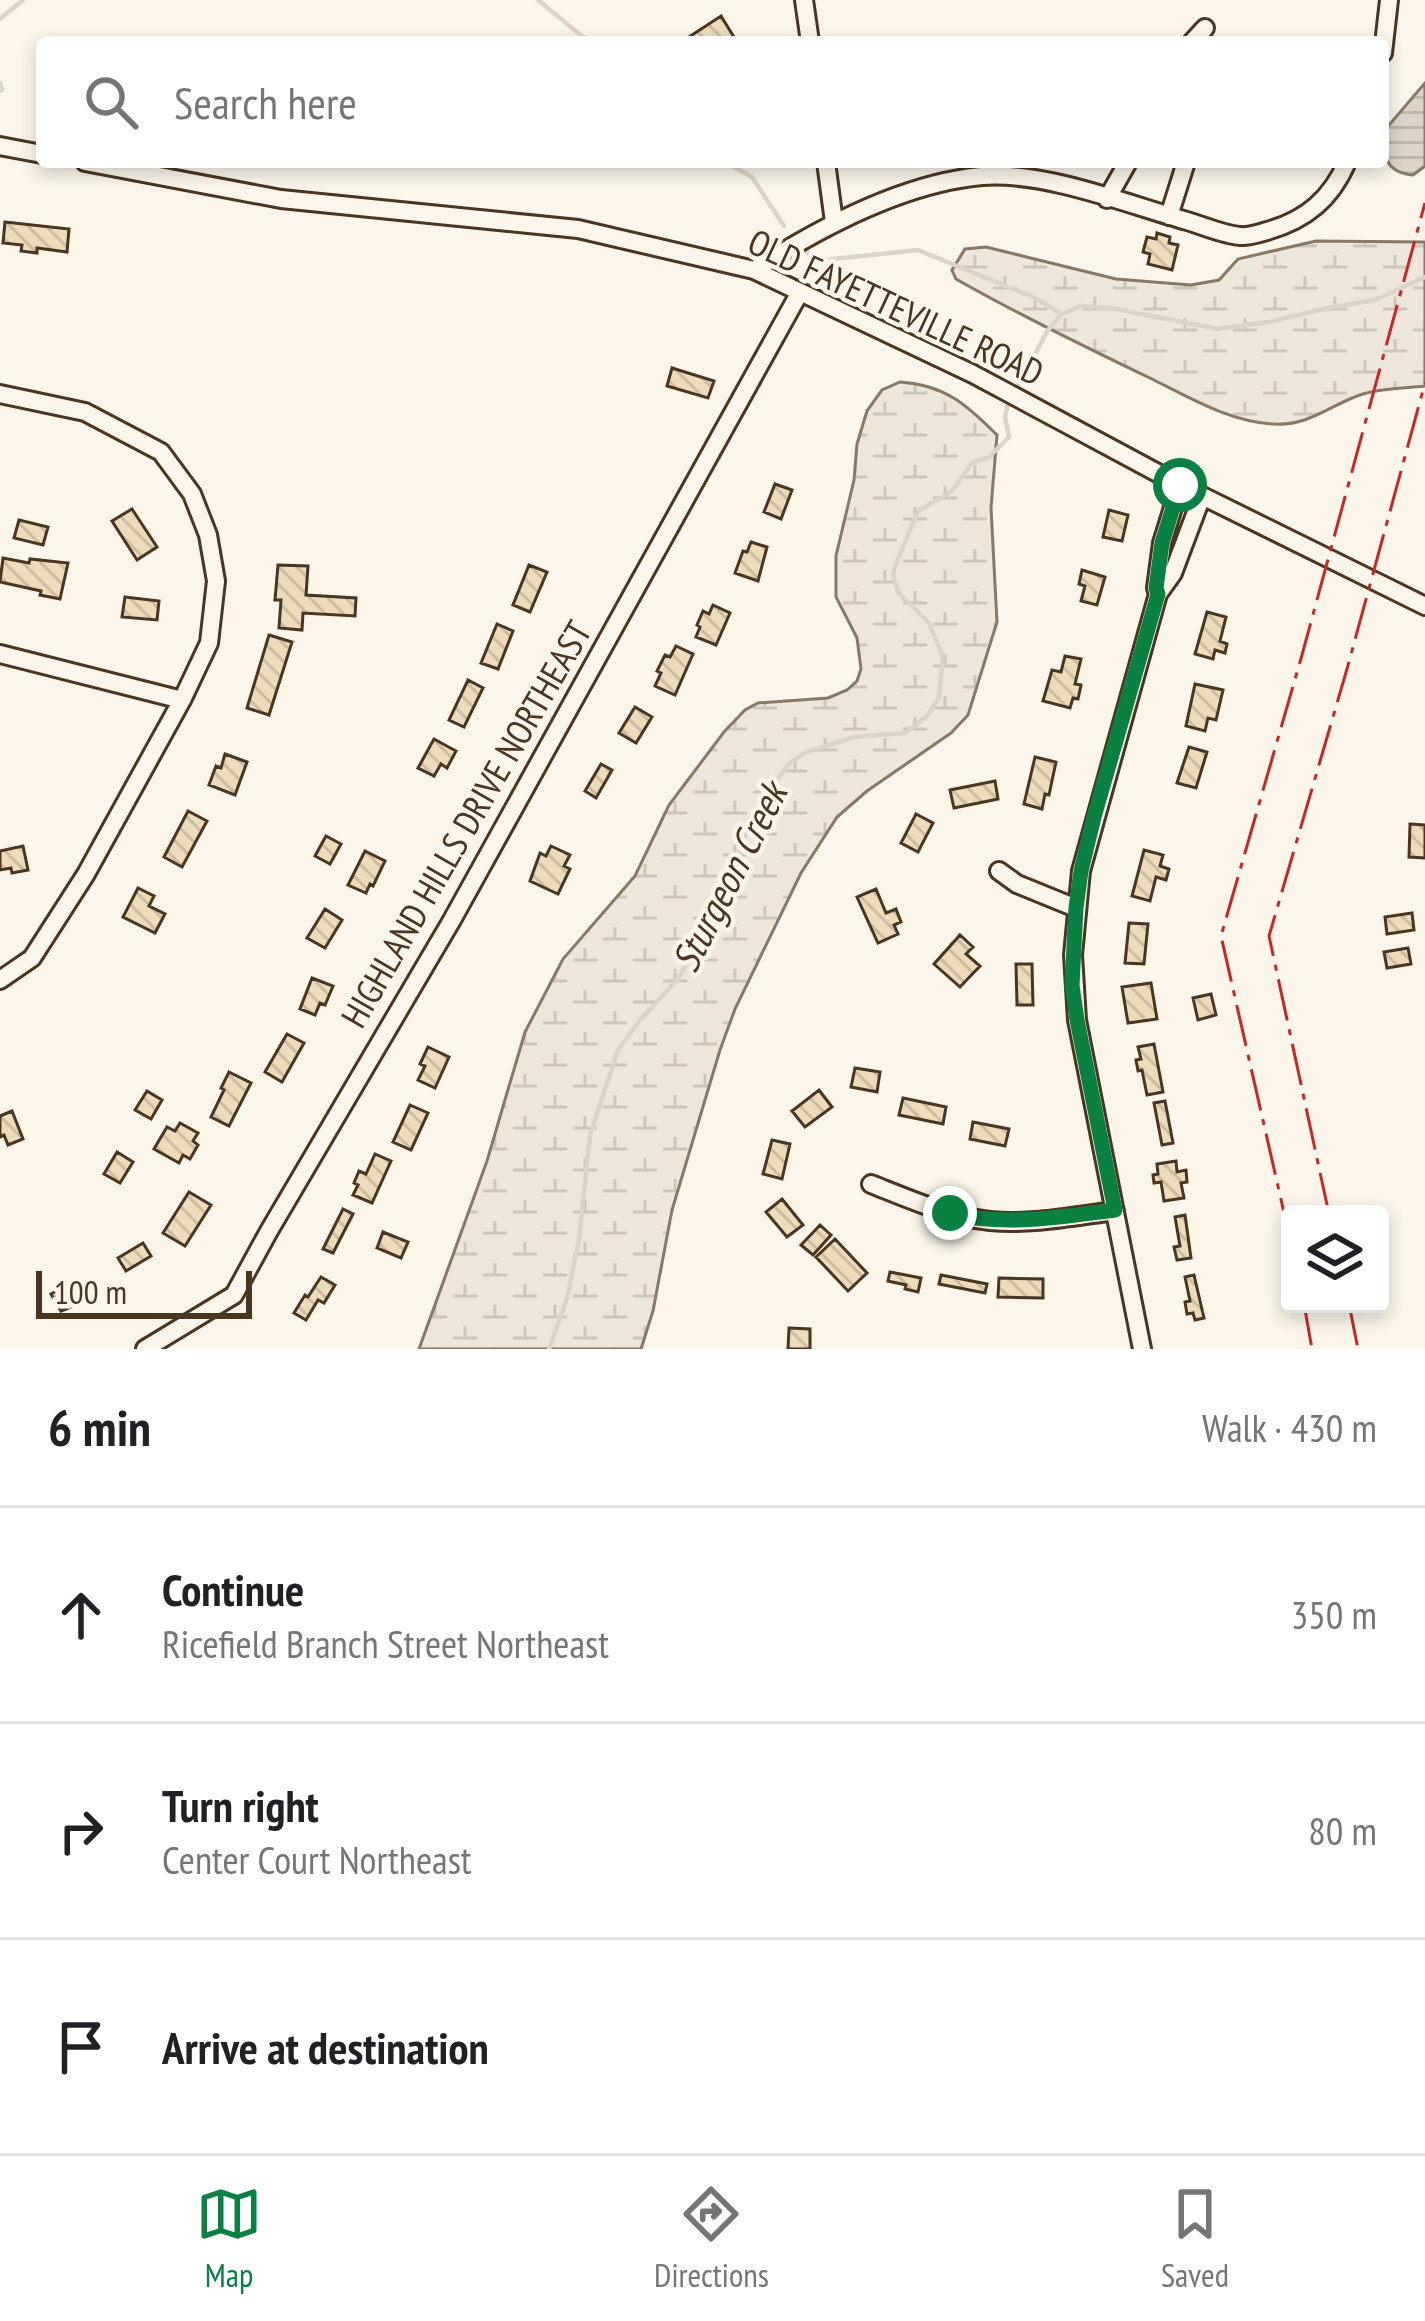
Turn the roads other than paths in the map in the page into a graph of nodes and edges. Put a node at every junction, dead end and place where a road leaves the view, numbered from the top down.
1 (804, 0) edge
2 (1389, 0) edge
3 (809, 36) edge
4 (1385, 36) edge
5 (0, 146) edge
6 (36, 153) edge
7 (118, 168) edge
8 (827, 168) edge
9 (1125, 168) edge
10 (1184, 168) edge
11 (1344, 168) edge
12 (1108, 199) junction
13 (1169, 216) junction
14 (834, 222) junction
15 (754, 270) junction
16 (800, 292) junction
17 (0, 394) edge
18 (1180, 485) junction
19 (1202, 496) junction
20 (1158, 594) junction
21 (1425, 606) edge
22 (0, 654) edge
23 (182, 700) junction
24 (999, 871) dead end
25 (1076, 908) junction
26 (0, 980) edge
27 (871, 1184) dead end
28 (1115, 1210) junction
29 (145, 1349) edge
30 (1142, 1349) edge

1 - 3 street
2 - 4 street
5 - 6 street
7 - 15 street, OLD FAYETTEVILLE ROAD
8 - 14 street
9 - 12 street
10 - 13 street
11 - 13 street
12 - 13 street
12 - 14 street
14 - 15 street
15 - 16 street, OLD FAYETTEVILLE ROAD
16 - 18 street, OLD FAYETTEVILLE ROAD
16 - 29 street, HIGHLAND HILLS DRIVE NORTHEAST
17 - 23 street
18 - 19 street, OLD FAYETTEVILLE ROAD
18 - 20 street
19 - 20 street
19 - 21 street, OLD FAYETTEVILLE ROAD
20 - 25 street
22 - 23 street
23 - 26 street
24 - 25 street
25 - 28 street
27 - 28 street
28 - 30 street

